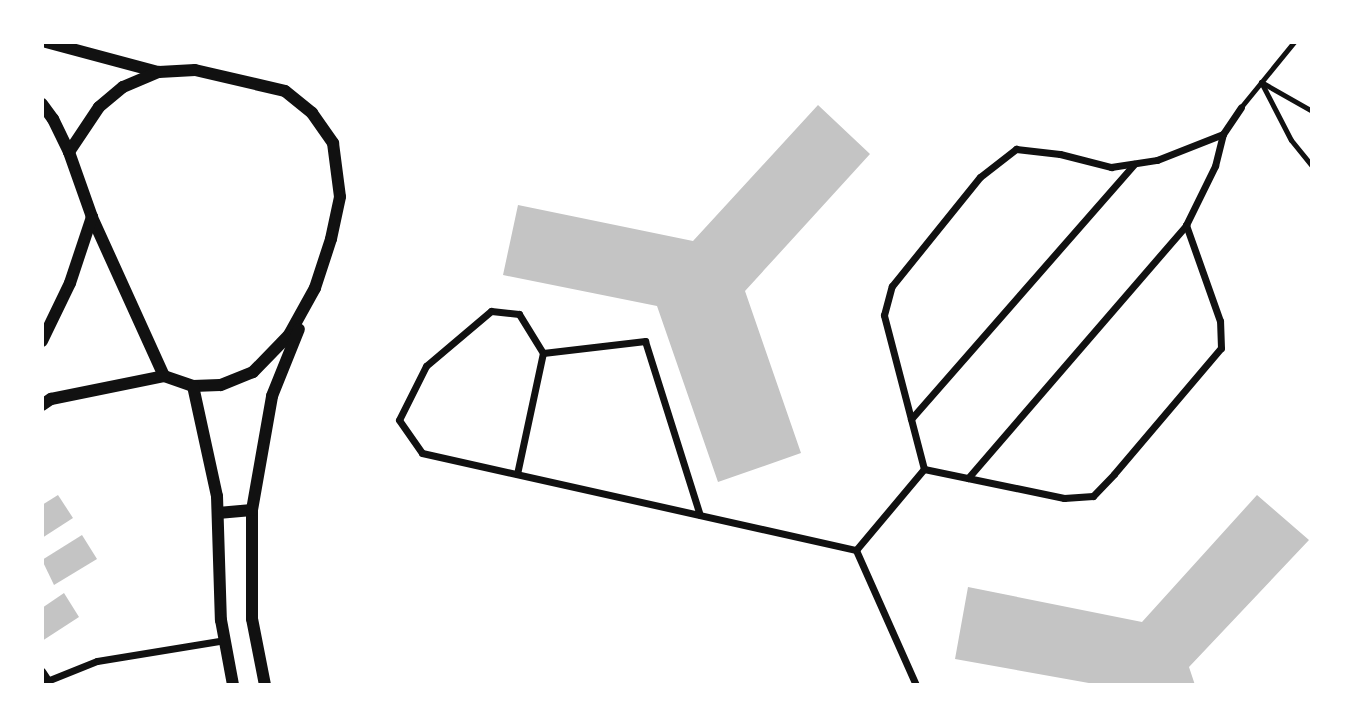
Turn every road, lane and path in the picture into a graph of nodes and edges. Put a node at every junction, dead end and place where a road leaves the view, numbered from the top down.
1 (46, 42) edge
2 (1294, 42) edge
3 (159, 72) junction
4 (1261, 82) junction
5 (42, 104) edge
6 (1241, 107) joint
7 (1312, 111) edge
8 (1223, 134) junction
9 (69, 152) junction
10 (1135, 163) junction
11 (1312, 166) edge
12 (92, 217) junction
13 (1186, 225) junction
14 (315, 288) junction
15 (42, 341) edge
16 (542, 353) junction
17 (164, 376) junction
18 (193, 386) junction
19 (42, 405) edge
20 (911, 419) junction
21 (924, 469) junction
22 (517, 474) junction
23 (968, 478) junction
24 (252, 510) junction
25 (218, 513) junction
26 (700, 515) junction
27 (856, 550) junction
28 (225, 640) junction
29 (42, 671) edge
30 (45, 682) edge
31 (233, 685) edge
32 (265, 685) edge
33 (916, 685) edge

1 - 3 street
2 - 4 lane
3 - 9 street
3 - 14 street
4 - 6 lane
4 - 7 lane
4 - 11 lane
5 - 9 street
6 - 8 street
8 - 10 street
8 - 13 street
9 - 12 street
10 - 20 street
10 - 20 street
12 - 15 street
12 - 17 street
13 - 23 street
13 - 23 street
14 - 18 street
14 - 24 street
16 - 22 street
16 - 22 street
16 - 26 street
17 - 18 street
17 - 19 street
18 - 25 street
20 - 21 street
21 - 23 street
21 - 27 street
22 - 26 street
24 - 25 street
24 - 32 street
25 - 28 street
26 - 27 street
27 - 33 street
28 - 30 street
28 - 31 street
29 - 30 street

